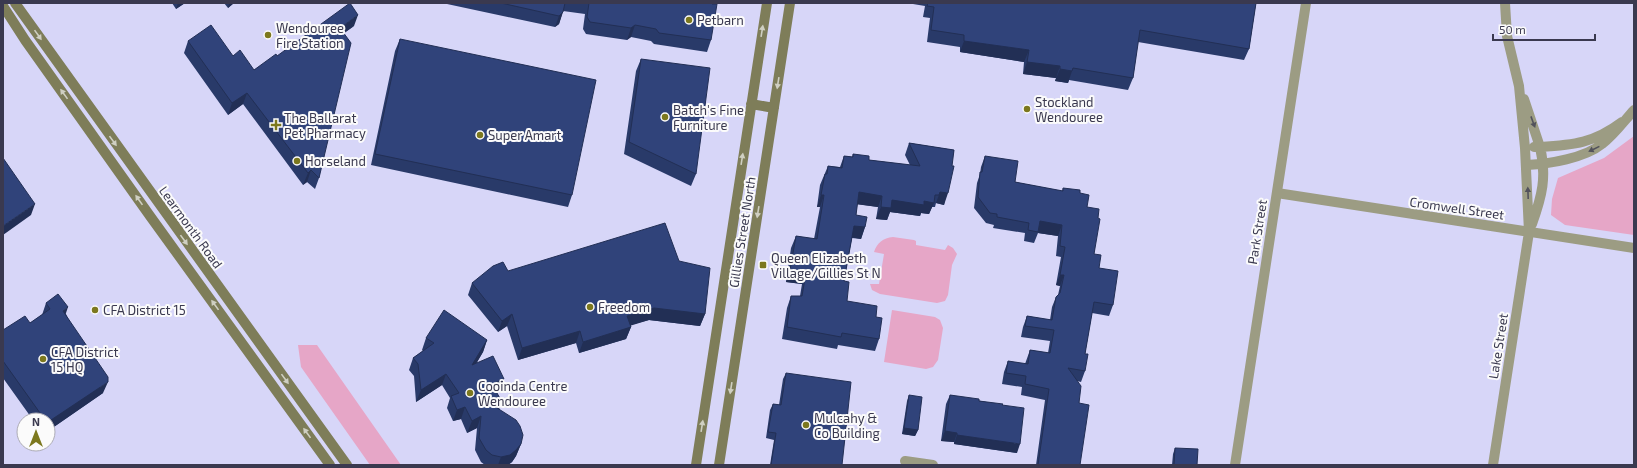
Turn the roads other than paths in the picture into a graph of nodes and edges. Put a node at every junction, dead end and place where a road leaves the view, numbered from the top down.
1 (15, 3) edge
2 (766, 3) edge
3 (790, 3) edge
4 (1306, 3) edge
5 (1505, 3) edge
6 (3, 6) edge
7 (1519, 86) junction
8 (751, 104) junction
9 (774, 108) junction
10 (1634, 110) edge
11 (1622, 122) junction
12 (1540, 147) junction
13 (1526, 148) junction
14 (1543, 164) junction
15 (1527, 165) junction
16 (1277, 193) junction
17 (1529, 232) junction
18 (1634, 248) edge
19 (237, 314) junction
20 (226, 321) junction
21 (268, 356) junction
22 (258, 364) junction
23 (905, 461) dead end
24 (330, 465) edge
25 (346, 465) edge
26 (696, 465) edge
27 (719, 465) edge
28 (933, 465) edge
29 (1235, 465) edge
30 (1493, 465) edge

1 -> 19 main road, Learmonth Road
8 -> 2 main road, Gillies Street North
3 -> 9 main road, Gillies Street North
4 - 16 street, Park Street
5 - 7 street, Lake Street
20 -> 6 main road, Learmonth Road
7 -> 12 street, Lake Street
7 - 13 street, Lake Street
8 - 9 main road
26 -> 8 main road, Gillies Street North
9 -> 27 main road, Gillies Street North
10 - 11 street
11 - 12 street
11 -> 14 street
12 - 13 street
12 - 14 street, Lake Street
13 - 15 street, Lake Street
14 - 15 street
14 - 17 street, Lake Street
17 -> 15 street, Lake Street
16 - 17 street, Cromwell Street
16 - 29 street, Park Street
17 - 18 street, Cromwell Street
17 - 30 street, Lake Street
19 - 20 main road
19 - 21 main road, Learmonth Road
20 - 22 main road, Learmonth Road
21 - 22 main road
21 -> 25 main road, Learmonth Road
24 -> 22 main road, Learmonth Road
23 - 28 street

